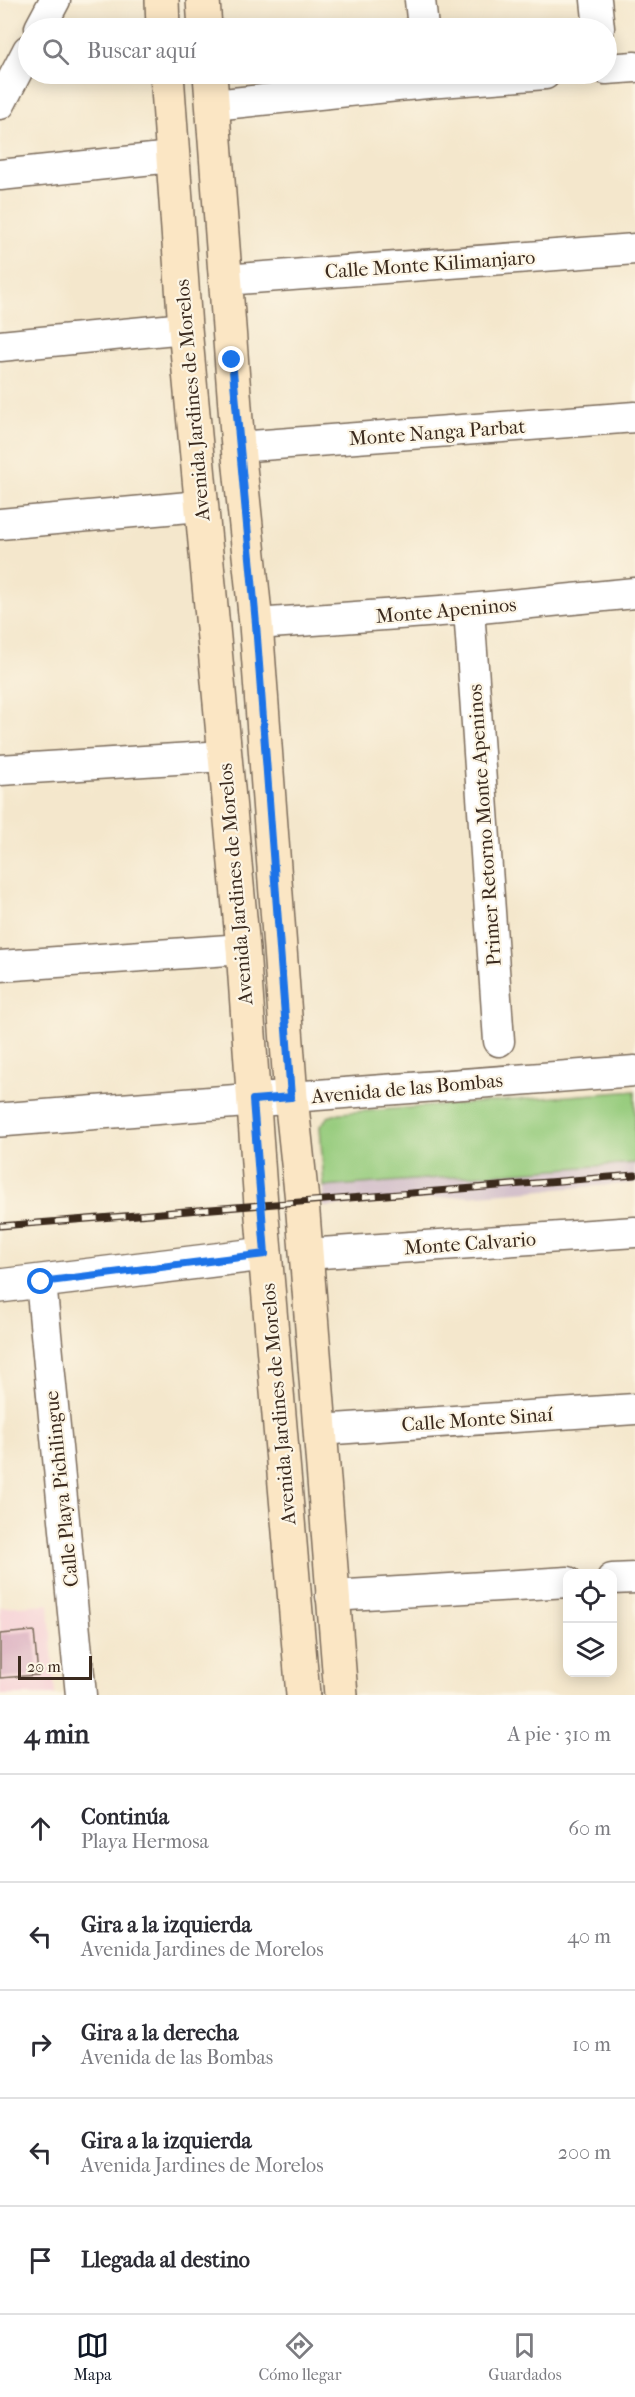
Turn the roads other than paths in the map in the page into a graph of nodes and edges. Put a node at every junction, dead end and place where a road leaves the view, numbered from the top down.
1 (55, 0) edge
2 (162, 0) edge
3 (203, 0) edge
4 (420, 0) edge
5 (596, 0) edge
6 (45, 18) edge
7 (163, 18) edge
8 (205, 18) edge
9 (422, 18) edge
10 (598, 18) edge
11 (635, 67) edge
12 (617, 68) edge
13 (18, 70) edge
14 (167, 84) edge
15 (309, 84) edge
16 (211, 89) edge
17 (0, 105) edge
18 (172, 157) junction
19 (0, 175) edge
20 (635, 249) edge
21 (225, 280) junction
22 (185, 328) junction
23 (0, 346) edge
24 (232, 360) junction
25 (188, 363) junction
26 (635, 417) edge
27 (238, 447) junction
28 (201, 506) junction
29 (0, 524) edge
30 (635, 593) edge
31 (469, 609) junction
32 (256, 624) junction
33 (224, 756) junction
34 (0, 770) edge
35 (243, 949) junction
36 (0, 966) edge
37 (499, 1041) dead end
38 (635, 1071) edge
39 (291, 1097) junction
40 (253, 1100) junction
41 (0, 1120) edge
42 (635, 1232) edge
43 (265, 1254) junction
44 (306, 1254) junction
45 (41, 1282) junction
46 (0, 1286) edge
47 (635, 1409) edge
48 (319, 1430) junction
49 (635, 1578) edge
50 (617, 1579) edge
51 (563, 1582) edge
52 (332, 1596) junction
53 (81, 1695) edge
54 (303, 1695) edge
55 (332, 1695) edge
56 (341, 1695) edge

1 - 6 street
2 - 7 main road
3 - 8 main road
4 - 9 street
5 - 10 street
11 - 12 street
13 - 17 street
14 - 18 main road, Avenida Jardines de Morelos
15 - 16 street
16 - 21 main road, Avenida Jardines de Morelos
18 - 19 street
18 - 22 main road, Avenida Jardines de Morelos
20 - 21 street, Calle Monte Kilimanjaro
21 - 24 main road, Avenida Jardines de Morelos
22 - 23 street
22 - 25 main road, Avenida Jardines de Morelos
24 - 25 main road
24 - 27 main road, Avenida Jardines de Morelos
25 - 28 main road, Avenida Jardines de Morelos
26 - 27 street, Monte Nanga Parbat
27 - 32 main road, Avenida Jardines de Morelos
28 - 29 street
28 - 33 main road, Avenida Jardines de Morelos
30 - 31 street, Monte Apeninos
31 - 32 street, Monte Apeninos
31 - 37 street, Primer Retorno Monte Apeninos
32 - 39 main road, Avenida Jardines de Morelos
33 - 34 street
33 - 35 main road, Avenida Jardines de Morelos
35 - 36 street
35 - 40 main road, Avenida Jardines de Morelos
38 - 39 street, Avenida de las Bombas
39 - 40 street, Avenida de las Bombas
39 - 44 main road, Avenida Jardines de Morelos
40 - 41 street, Avenida de las Bombas
40 - 43 main road, Avenida Jardines de Morelos
42 - 44 street, Monte Calvario
43 - 45 street
43 - 54 main road, Avenida Jardines de Morelos
44 - 48 main road, Avenida Jardines de Morelos
45 - 46 street
45 - 53 street, Calle Playa Pichilingue
47 - 48 street, Calle Monte Sinaí
48 - 52 main road, Avenida Jardines de Morelos
49 - 50 street
51 - 52 street
52 - 56 main road, Avenida Jardines de Morelos
55 - 56 main road

